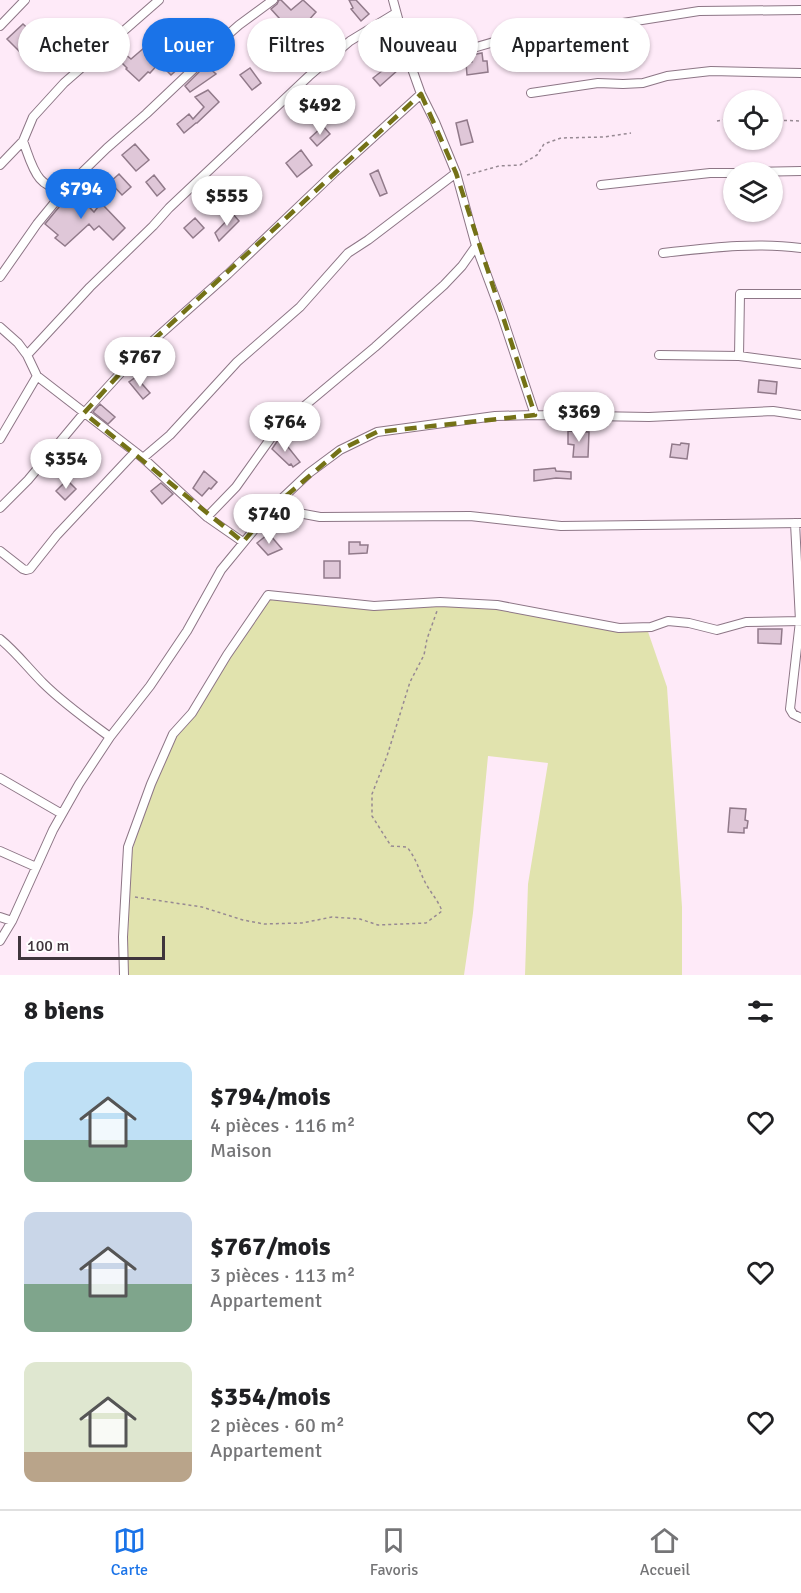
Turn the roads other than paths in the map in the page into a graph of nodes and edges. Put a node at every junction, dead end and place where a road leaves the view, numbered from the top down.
1 (25, 0) edge
2 (159, 0) edge
3 (273, 0) edge
4 (393, 0) edge
5 (801, 10) edge
6 (396, 13) junction
7 (397, 18) edge
8 (0, 26) edge
9 (478, 47) edge
10 (413, 72) edge
11 (801, 73) edge
12 (531, 93) dead end
13 (421, 94) junction
14 (23, 141) junction
15 (0, 165) edge
16 (783, 171) edge
17 (801, 171) edge
18 (723, 173) edge
19 (456, 175) junction
20 (69, 185) junction
21 (601, 185) dead end
22 (476, 246) junction
23 (801, 248) edge
24 (663, 253) dead end
25 (0, 277) edge
26 (801, 294) edge
27 (0, 327) edge
28 (27, 355) junction
29 (659, 355) dead end
30 (739, 356) junction
31 (801, 364) edge
32 (37, 376) junction
33 (84, 413) junction
34 (535, 415) junction
35 (801, 415) edge
36 (0, 439) edge
37 (135, 452) junction
38 (143, 458) junction
39 (0, 508) edge
40 (272, 508) junction
41 (207, 517) junction
42 (798, 523) edge
43 (243, 542) junction
44 (0, 551) edge
45 (800, 621) edge
46 (0, 639) edge
47 (801, 718) edge
48 (110, 736) junction
49 (0, 778) edge
50 (62, 814) junction
51 (0, 850) edge
52 (36, 867) junction
53 (0, 917) edge
54 (12, 921) junction
55 (0, 941) edge
56 (124, 975) edge

1 - 8 street
2 - 14 street
3 - 20 street
4 - 6 street
5 - 9 street
6 - 7 street
6 - 28 street
10 - 13 street
11 - 12 street
13 - 19 street
13 - 33 street
14 - 15 street
14 - 20 street
16 - 17 street
18 - 21 street
19 - 22 street
19 - 38 street
20 - 25 street
22 - 34 street
22 - 41 street
23 - 24 street
26 - 30 street
27 - 28 street
28 - 32 street
29 - 30 street
30 - 31 street
32 - 33 street
32 - 36 street
33 - 37 street
33 - 39 street
34 - 35 street
34 - 40 street
37 - 38 street
37 - 44 street
38 - 41 street
40 - 42 street
40 - 43 street
41 - 43 street
42 - 45 street
43 - 48 street
45 - 47 street
45 - 56 street
46 - 48 street
48 - 50 street
49 - 50 street
50 - 52 street
51 - 52 street
52 - 54 street
53 - 54 street
54 - 55 street

